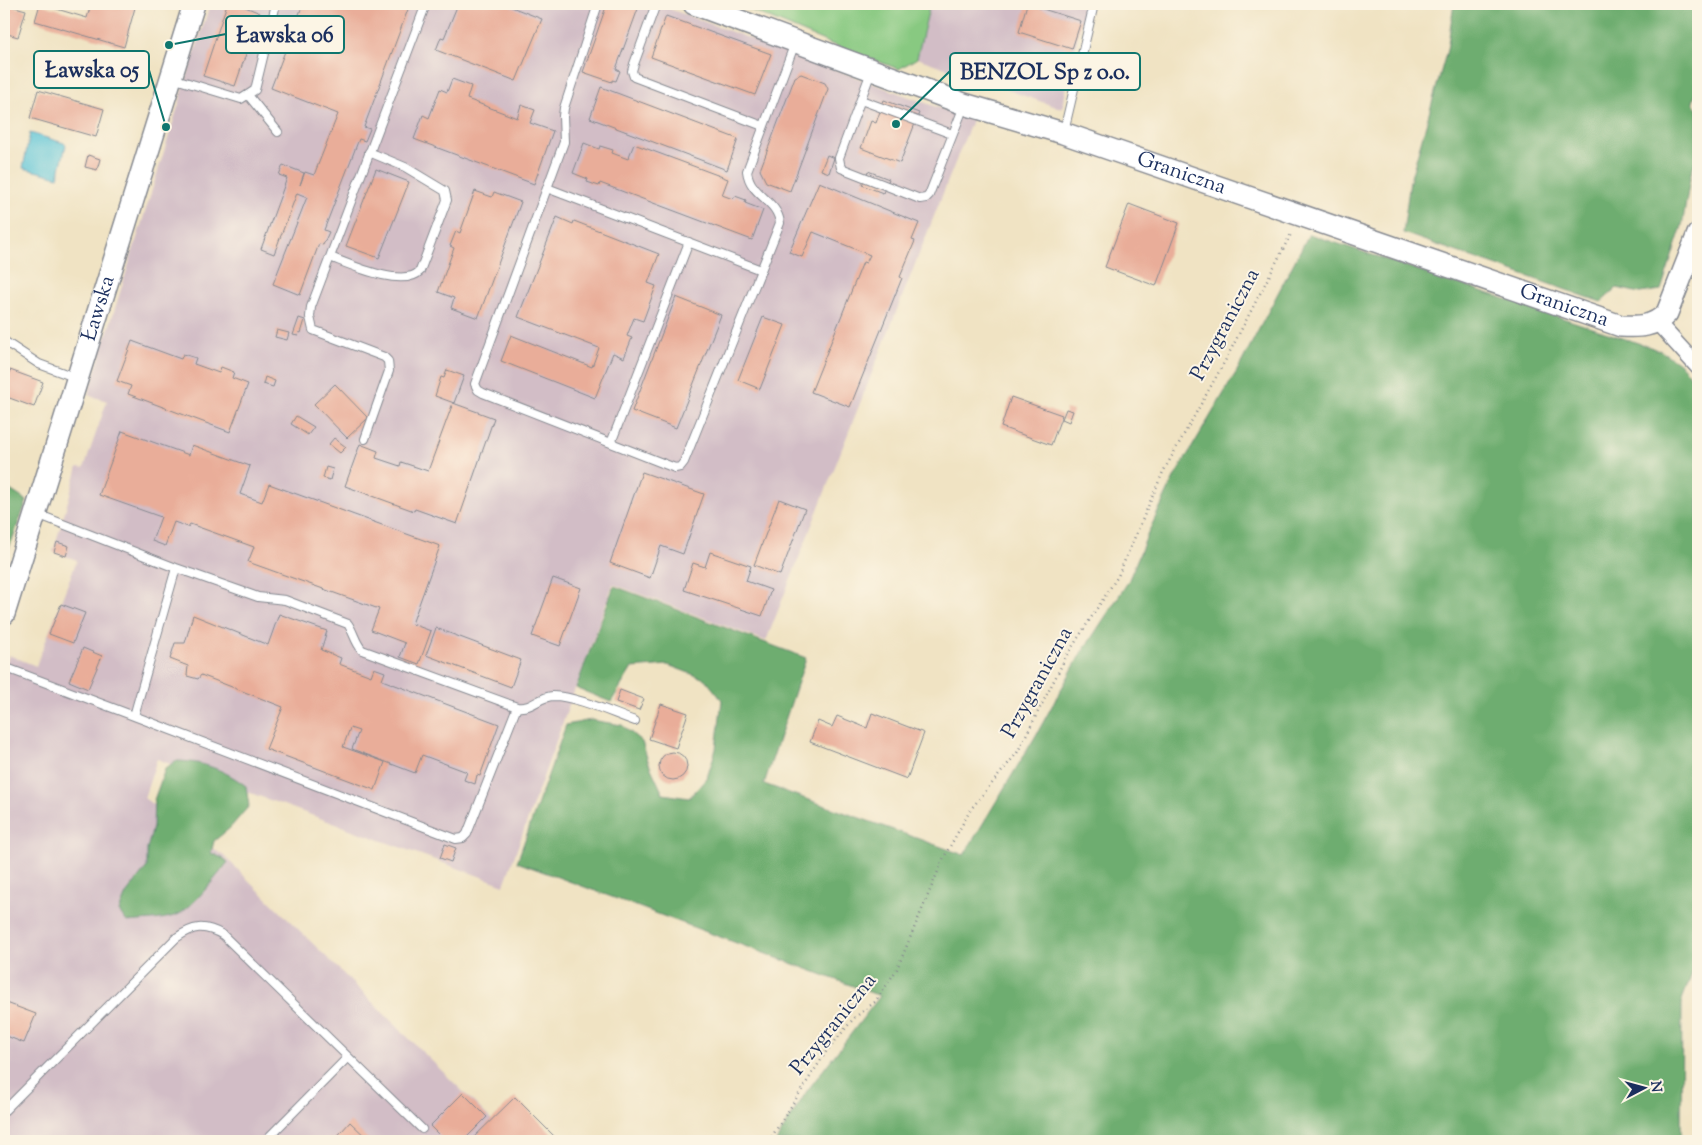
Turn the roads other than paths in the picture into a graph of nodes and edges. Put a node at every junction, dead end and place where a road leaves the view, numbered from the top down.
1 (194, 4) edge
2 (276, 4) edge
3 (426, 4) edge
4 (598, 4) edge
5 (656, 4) edge
6 (694, 4) edge
7 (1094, 4) edge
8 (796, 41) junction
9 (872, 70) junction
10 (171, 77) junction
11 (248, 95) junction
12 (861, 100) junction
13 (964, 104) junction
14 (764, 126) junction
15 (278, 132) dead end
16 (1063, 133) junction
17 (952, 134) junction
18 (370, 152) junction
19 (547, 188) junction
20 (1698, 234) edge
21 (689, 242) junction
22 (330, 257) junction
23 (761, 270) junction
24 (1662, 317) junction
25 (4, 341) edge
26 (1698, 367) edge
27 (77, 378) junction
28 (366, 439) dead end
29 (611, 443) junction
30 (35, 514) junction
31 (176, 568) junction
32 (4, 614) edge
33 (4, 667) edge
34 (517, 707) junction
35 (134, 716) junction
36 (635, 721) dead end
37 (348, 1056) junction
38 (4, 1111) edge
39 (422, 1129) dead end
40 (265, 1141) edge

1 - 10 street, Ławska
2 - 11 lane
3 - 18 lane
4 - 19 lane
5 - 14 lane
6 - 8 street, Graniczna
7 - 16 lane
8 - 9 street, Graniczna
8 - 14 lane
9 - 12 lane
9 - 13 street, Graniczna
10 - 11 lane
10 - 27 street, Ławska
11 - 15 lane
12 - 17 lane
12 - 17 lane
13 - 16 street, Graniczna
13 - 17 lane
14 - 23 lane
16 - 24 street, Graniczna
18 - 22 lane
18 - 22 lane
19 - 21 lane
19 - 29 lane
20 - 24 street
21 - 23 lane
21 - 29 lane
22 - 28 lane
23 - 29 lane
24 - 26 street
25 - 27 lane
27 - 30 street, Ławska
30 - 31 lane
30 - 32 street, Ławska
31 - 34 lane
31 - 35 lane
33 - 35 lane
34 - 35 lane
34 - 36 lane
37 - 38 lane
37 - 39 lane
37 - 40 lane

